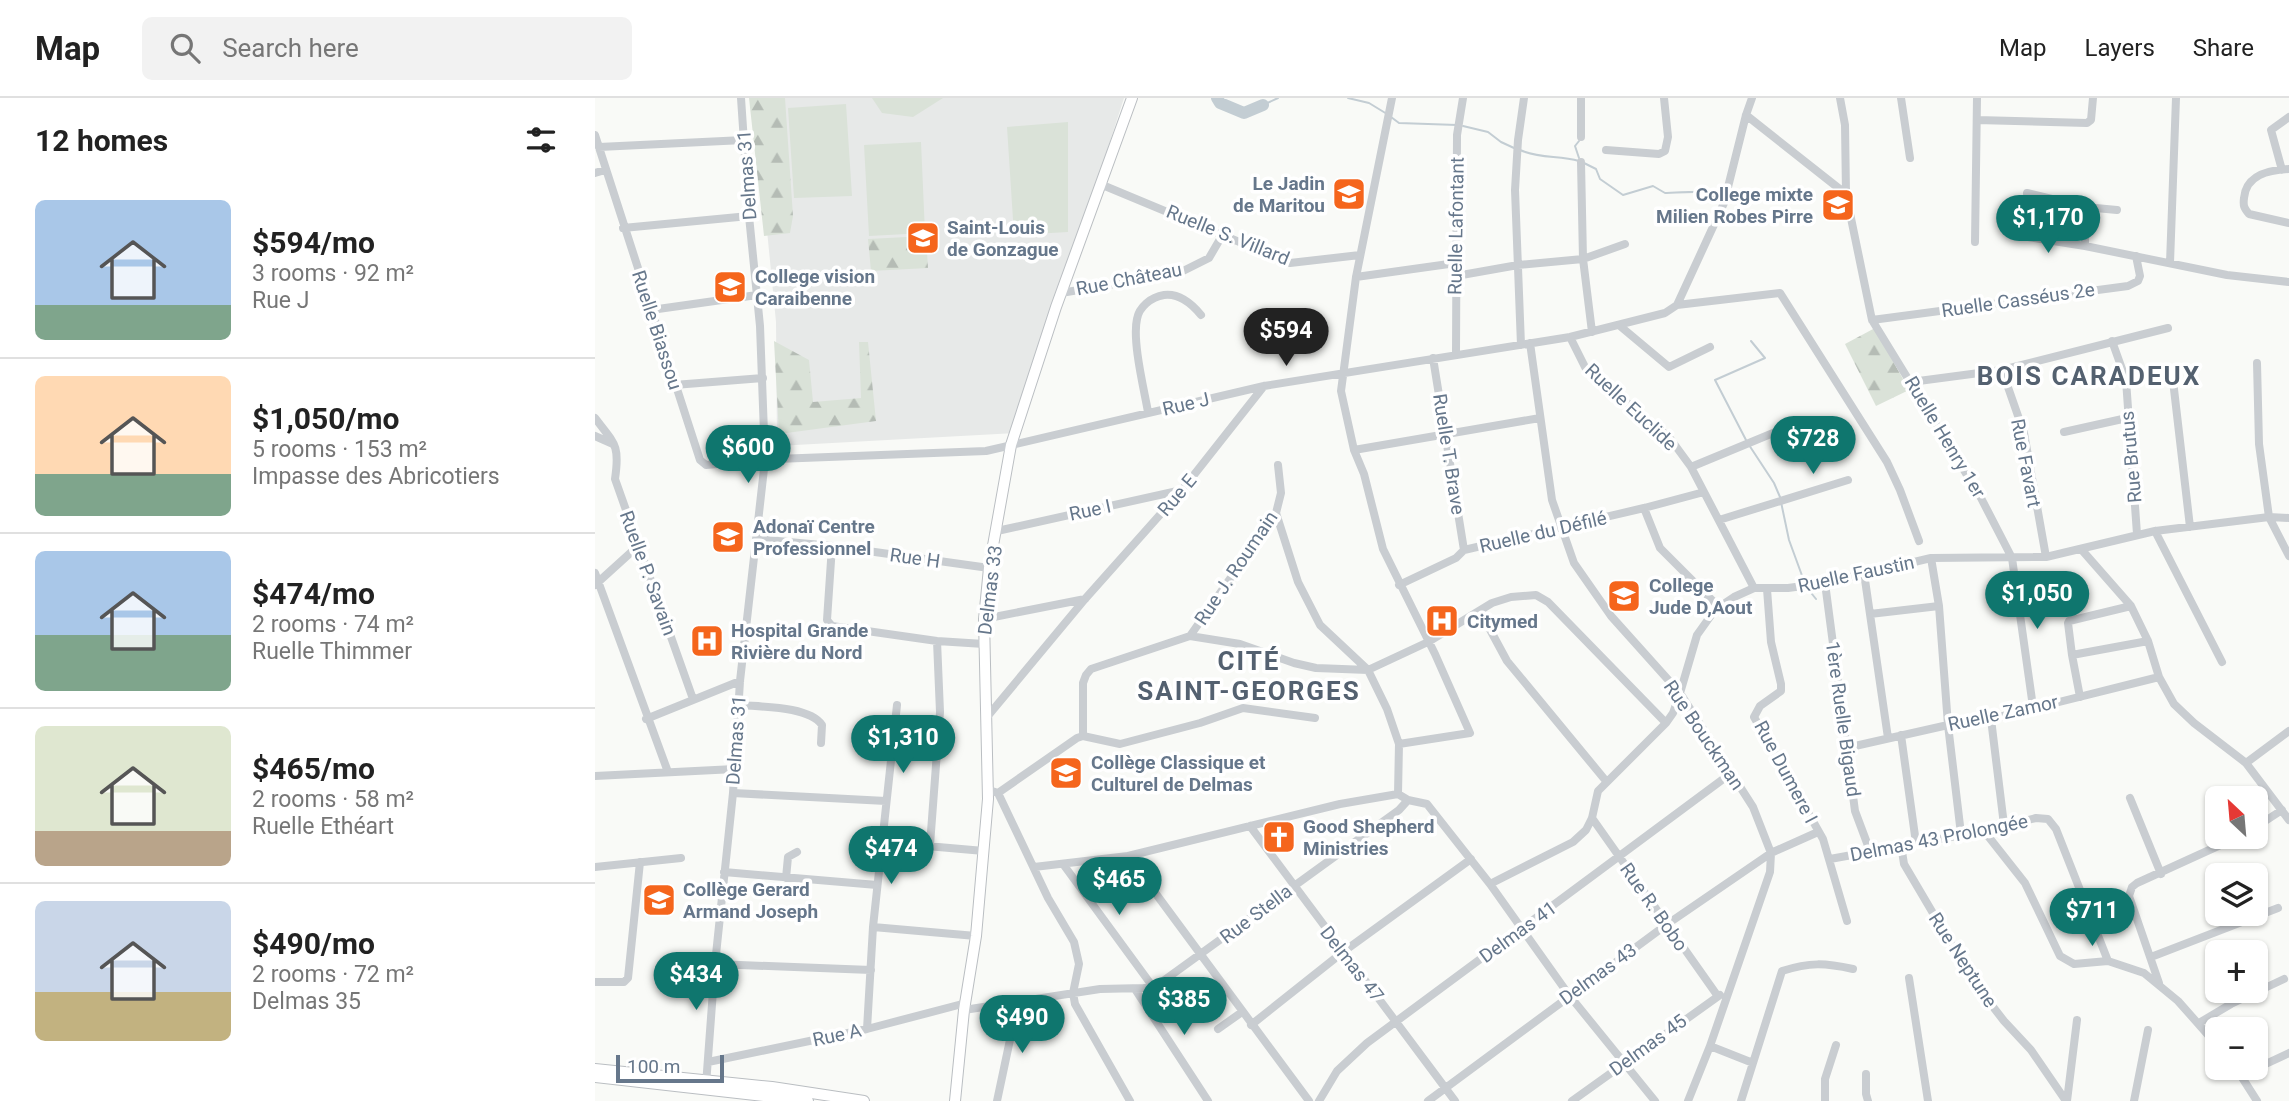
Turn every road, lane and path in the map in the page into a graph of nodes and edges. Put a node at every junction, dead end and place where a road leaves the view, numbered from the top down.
1 (741, 98) edge
2 (1132, 98) edge
3 (1463, 98) edge
4 (1524, 98) edge
5 (1581, 98) edge
6 (1664, 98) edge
7 (1752, 98) edge
8 (1840, 98) edge
9 (1901, 98) edge
10 (1977, 98) edge
11 (2093, 98) edge
12 (2176, 98) edge
13 (1391, 102) edge
14 (1746, 115) junction
15 (2289, 117) edge
16 (1977, 120) junction
17 (595, 135) edge
18 (1581, 137) dead end
19 (744, 140) junction
20 (599, 147) junction
21 (1606, 150) dead end
22 (1910, 158) dead end
23 (1581, 162) dead end
24 (2285, 169) edge
25 (605, 170) junction
26 (595, 173) edge
27 (1100, 184) junction
28 (2027, 193) dead end
29 (1846, 194) junction
30 (2085, 207) junction
31 (2117, 210) dead end
32 (749, 216) junction
33 (2289, 223) edge
34 (624, 228) junction
35 (1223, 234) junction
36 (2015, 235) dead end
37 (1975, 242) dead end
38 (1625, 244) dead end
39 (2085, 246) junction
40 (1360, 256) junction
41 (2136, 256) junction
42 (1583, 259) junction
43 (1456, 263) junction
44 (2170, 264) junction
45 (1518, 265) junction
46 (1456, 276) junction
47 (1356, 277) junction
48 (2289, 282) edge
49 (1061, 293) junction
50 (757, 295) junction
51 (1677, 305) junction
52 (651, 310) junction
53 (1201, 315) dead end
54 (1872, 320) junction
55 (1620, 326) junction
56 (2168, 328) dead end
57 (1591, 332) junction
58 (1570, 337) junction
59 (2112, 341) junction
60 (1525, 344) junction
61 (1710, 347) dead end
62 (1456, 355) junction
63 (1433, 358) junction
64 (2257, 363) dead end
65 (2002, 370) junction
66 (2172, 372) dead end
67 (1342, 373) junction
68 (762, 378) junction
69 (1911, 382) junction
70 (674, 386) junction
71 (1263, 386) junction
72 (1148, 412) junction
73 (595, 418) edge
74 (1540, 418) junction
75 (2127, 418) junction
76 (1785, 428) dead end
77 (2064, 432) dead end
78 (1446, 433) junction
79 (595, 436) edge
80 (615, 445) junction
81 (1011, 445) junction
82 (1354, 450) junction
83 (765, 460) junction
84 (1278, 465) dead end
85 (1691, 467) junction
86 (1848, 480) dead end
87 (1182, 490) junction
88 (1704, 492) junction
89 (1644, 508) junction
90 (1276, 513) junction
91 (2270, 517) junction
92 (2289, 518) edge
93 (1719, 520) junction
94 (1561, 526) junction
95 (2190, 527) junction
96 (997, 531) junction
97 (2155, 531) junction
98 (2137, 534) junction
99 (757, 539) junction
100 (1919, 541) dead end
101 (832, 546) junction
102 (638, 547) junction
103 (2081, 549) junction
104 (1464, 550) junction
105 (2289, 556) edge
106 (2046, 557) junction
107 (1931, 558) junction
108 (2012, 558) junction
109 (989, 568) junction
110 (595, 573) edge
111 (1864, 573) junction
112 (1825, 583) junction
113 (597, 584) edge
114 (1399, 585) junction
115 (1754, 588) junction
116 (1767, 589) junction
117 (1085, 598) junction
118 (1939, 606) junction
119 (2131, 606) junction
120 (1719, 607) junction
121 (1480, 611) junction
122 (1870, 614) junction
123 (984, 619) junction
124 (1189, 636) junction
125 (937, 641) junction
126 (2148, 641) junction
127 (1427, 642) junction
128 (984, 644) junction
129 (2072, 654) junction
130 (2222, 662) dead end
131 (1368, 670) junction
132 (2159, 677) junction
133 (740, 681) junction
134 (1680, 693) junction
135 (2080, 697) junction
136 (693, 699) junction
137 (739, 705) junction
138 (897, 705) dead end
139 (2033, 707) junction
140 (987, 716) junction
141 (1315, 718) dead end
142 (646, 719) junction
143 (1991, 719) junction
144 (1666, 723) junction
145 (1948, 725) junction
146 (2289, 731) edge
147 (1901, 735) junction
148 (1083, 736) junction
149 (1888, 738) junction
150 (821, 743) dead end
151 (1399, 744) junction
152 (1846, 748) junction
153 (2246, 763) junction
154 (735, 769) junction
155 (668, 772) junction
156 (1730, 774) junction
157 (595, 776) edge
158 (1606, 781) junction
159 (993, 791) junction
160 (733, 793) junction
161 (1398, 794) junction
162 (2130, 798) dead end
163 (1408, 800) junction
164 (886, 801) junction
165 (2281, 810) junction
166 (1592, 818) junction
167 (2268, 819) edge
168 (2289, 820) edge
169 (2004, 825) junction
170 (1250, 826) junction
171 (1984, 831) junction
172 (1818, 832) junction
173 (1961, 834) junction
174 (881, 842) junction
175 (1916, 843) junction
176 (930, 845) junction
177 (1901, 845) junction
178 (2213, 849) edge
179 (984, 851) junction
180 (1870, 851) junction
181 (797, 852) dead end
182 (1771, 853) junction
183 (1128, 856) junction
184 (1619, 857) junction
185 (681, 858) dead end
186 (1471, 859) junction
187 (1830, 859) junction
188 (640, 862) junction
189 (1063, 864) junction
190 (595, 867) edge
191 (1034, 867) junction
192 (724, 873) junction
193 (2161, 874) junction
194 (786, 878) junction
195 (1490, 884) junction
196 (877, 885) junction
197 (1293, 886) junction
198 (2277, 908) dead end
199 (1847, 921) dead end
200 (1666, 925) junction
201 (873, 927) junction
202 (1521, 929) junction
203 (971, 936) junction
204 (1343, 952) junction
205 (1201, 955) junction
206 (2151, 957) junction
207 (2108, 961) junction
208 (715, 964) junction
209 (871, 970) junction
210 (1853, 970) dead end
211 (1909, 978) dead end
212 (2284, 979) dead end
213 (595, 982) edge
214 (2160, 985) junction
215 (1153, 987) junction
216 (1135, 989) junction
217 (1073, 993) junction
218 (1569, 995) junction
219 (1717, 995) junction
220 (1727, 997) junction
221 (1018, 1002) junction
222 (965, 1007) junction
223 (1243, 1012) junction
224 (2077, 1020) dead end
225 (1397, 1021) junction
226 (2199, 1023) junction
227 (1251, 1025) junction
228 (867, 1029) junction
229 (1218, 1029) dead end
230 (2148, 1030) dead end
231 (2205, 1030) edge
232 (1836, 1045) dead end
233 (1710, 1046) junction
234 (2289, 1053) edge
235 (2268, 1061) edge
236 (708, 1062) junction
237 (1624, 1063) junction
238 (1753, 1063) junction
239 (595, 1069) edge
240 (1867, 1074) dead end
241 (595, 1077) edge
242 (2244, 1080) edge
243 (706, 1085) junction
244 (1444, 1088) junction
245 (957, 1098) edge
246 (808, 1101) edge
247 (864, 1101) edge
248 (997, 1101) edge
249 (1131, 1101) edge
250 (1208, 1101) edge
251 (1309, 1101) edge
252 (1319, 1101) edge
253 (1428, 1101) edge
254 (1455, 1101) edge
255 (1572, 1101) edge
256 (1655, 1101) edge
257 (1688, 1101) edge
258 (1741, 1101) edge
259 (1825, 1101) edge
260 (1868, 1101) edge
261 (1928, 1101) edge
262 (2067, 1101) edge
263 (2134, 1101) edge
264 (2257, 1101) edge

1 - 19 street, Delmas 31
2 - 27 main road, Delmas 33
3 - 43 street, Ruelle Lafontant
4 - 45 street, Rue Bouckman
5 - 18 street
6 - 21 street
7 - 14 street
8 - 29 street
9 - 22 street
10 - 16 street
11 - 16 street
12 - 44 street
13 - 40 street
14 - 29 street
14 - 51 street
15 - 24 street
16 - 37 street
17 - 20 street, Ruelle Biassou
19 - 20 street
19 - 32 street, Delmas 31
20 - 25 street, Ruelle Biassou
23 - 42 street
24 - 33 street
25 - 26 street
25 - 34 street, Ruelle Biassou
27 - 35 street, Ruelle S. Villard
27 - 49 main road, Delmas 33
28 - 30 street
29 - 54 street
30 - 31 street
30 - 39 street
32 - 34 street
32 - 50 street, Delmas 31
34 - 52 street, Ruelle Biassou
35 - 40 street, Ruelle S. Villard
35 - 49 street, Rue Château
36 - 39 street
38 - 42 street
39 - 41 street
40 - 47 street
41 - 44 street
41 - 54 street, Ruelle Casséus 2e
42 - 45 street
42 - 57 street
43 - 46 street, Ruelle Lafontant
43 - 47 street
44 - 48 street
45 - 46 street
45 - 60 street, Rue Bouckman
46 - 62 street, Ruelle Lafontant
47 - 67 street
49 - 81 main road, Delmas 33
50 - 52 street
50 - 68 street, Delmas 31
51 - 55 street, Rue J
51 - 100 street, Rue J
52 - 70 street, Ruelle Biassou
53 - 72 street
54 - 69 street, Ruelle Henry 1er
55 - 57 street, Rue J
55 - 61 street
56 - 59 street
57 - 58 street, Rue J
58 - 60 street, Rue J
58 - 85 street, Ruelle Euclide
59 - 65 street
59 - 75 street, Rue Brutus
60 - 62 street, Rue J
60 - 74 street, Rue Bouckman
62 - 63 street, Rue J
63 - 67 street, Rue J
63 - 78 street, Ruelle T. Brave
64 - 91 street
65 - 69 street
65 - 106 street, Rue Favart
66 - 95 street
67 - 71 street, Rue J
67 - 82 street
68 - 70 street
68 - 83 street, Delmas 31
69 - 108 street, Ruelle Henry 1er
70 - 83 street, Ruelle Biassou
71 - 72 street, Rue J
71 - 87 street, Rue E
72 - 81 street, Rue J
73 - 80 street
74 - 78 street
74 - 94 street, Rue Bouckman
75 - 77 street
75 - 98 street, Rue Brutus
76 - 85 street
78 - 82 street
78 - 104 street, Ruelle T. Brave
79 - 80 street
80 - 102 street, Ruelle P. Savain
81 - 83 street, Rue J
81 - 96 main road, Delmas 33
82 - 114 street
83 - 99 street, Delmas 31
84 - 90 street, Rue J. Roumain
85 - 88 street, Ruelle Euclide
86 - 93 street
87 - 96 street, Rue I
87 - 117 street, Rue E
88 - 89 street, Ruelle du Défilé
88 - 93 street, Ruelle Euclide
89 - 94 street, Ruelle du Défilé
89 - 120 street
90 - 124 street, Rue J. Roumain
90 - 131 street
91 - 92 street, Ruelle Faustin
91 - 95 street, Ruelle Faustin
91 - 105 street
93 - 115 street, Ruelle Euclide
94 - 104 street, Ruelle du Défilé
94 - 134 street, Rue Bouckman
95 - 97 street, Ruelle Faustin
96 - 109 main road, Delmas 33
97 - 98 street, Ruelle Faustin
97 - 130 street
98 - 103 street, Ruelle Faustin
99 - 101 street, Rue H
99 - 133 street, Delmas 31
101 - 109 street, Rue H
101 - 125 street
102 - 113 street
102 - 136 street, Ruelle P. Savain
103 - 106 street, Ruelle Faustin
103 - 119 street
104 - 114 street, Ruelle du Défilé
106 - 108 street, Ruelle Faustin
107 - 108 street, Ruelle Faustin
107 - 111 street, Ruelle Faustin
107 - 118 street
108 - 139 street, Ruelle Henry 1er
109 - 123 main road, Delmas 33
110 - 113 street
111 - 112 street, Ruelle Faustin
111 - 122 street
112 - 116 street, Ruelle Faustin
112 - 152 street, 1ère Ruelle Bigaud
113 - 142 street
114 - 127 street
115 - 116 street, Ruelle Faustin
115 - 120 street
116 - 172 street, Rue Dumere I
117 - 123 street
117 - 140 street, Rue E
118 - 122 street
118 - 145 street
119 - 126 street
119 - 129 street
120 - 134 street
121 - 127 street
121 - 144 street
121 - 158 street
122 - 149 street
123 - 128 main road, Delmas 33
124 - 131 street
124 - 148 street, Rue J. Roumain
125 - 128 street
125 - 176 street
126 - 129 street
126 - 132 street
127 - 131 street
127 - 151 street
128 - 140 main road, Delmas 33
129 - 135 street
131 - 151 street
132 - 135 street, Ruelle Zamor
132 - 153 street
133 - 136 street
133 - 137 street, Delmas 31
134 - 144 street
134 - 156 street, Rue Bouckman
135 - 139 street, Ruelle Zamor
136 - 142 street
137 - 150 street
137 - 154 street, Delmas 31
138 - 164 street
139 - 143 street, Ruelle Zamor
140 - 159 main road, Delmas 33
141 - 148 street
142 - 155 street
143 - 145 street, Ruelle Zamor
143 - 169 street
144 - 158 street
145 - 147 street, Ruelle Zamor
145 - 173 street
146 - 153 street
147 - 149 street, Ruelle Zamor
147 - 175 street
148 - 159 street
149 - 152 street, Ruelle Zamor
151 - 161 street
152 - 180 street, 1ère Ruelle Bigaud
153 - 165 street
154 - 155 street
154 - 160 street, Delmas 31
155 - 157 street
156 - 182 street, Rue Bouckman
156 - 184 street, Delmas 41
158 - 166 street
159 - 179 main road, Delmas 33
159 - 191 street
160 - 164 street
160 - 192 street, Delmas 31
161 - 163 street
161 - 170 street
162 - 193 street
163 - 186 street
163 - 197 street, Rue Stella
164 - 174 street
165 - 167 street
165 - 168 street
166 - 184 street, Rue R. Bobo
166 - 195 street
169 - 171 street, Delmas 43 Prolongée
169 - 207 street, Delmas 43 Prolongée
170 - 183 street
170 - 197 street, Delmas 47
171 - 173 street, Delmas 43 Prolongée
171 - 207 street
172 - 182 street, Delmas 43
172 - 187 street, Rue Dumere I
173 - 175 street, Delmas 43 Prolongée
174 - 176 street
174 - 196 street
175 - 177 street, Delmas 43 Prolongée
176 - 179 street
177 - 180 street, Delmas 43 Prolongée
177 - 262 street, Rue Neptune
178 - 193 street
179 - 203 main road, Delmas 33
180 - 187 street, Delmas 43 Prolongée
181 - 194 street
182 - 200 street, Delmas 43
182 - 220 street
183 - 189 street
183 - 205 street
184 - 200 street, Rue R. Bobo
184 - 202 street, Delmas 41
185 - 188 street
186 - 195 street
186 - 204 street
187 - 199 street, Rue Dumere I
188 - 190 street
188 - 213 street
189 - 191 street
189 - 215 street
191 - 217 street
192 - 194 street
192 - 208 street, Delmas 31
193 - 206 street
194 - 196 street
195 - 202 street
196 - 201 street
197 - 204 street, Delmas 47
197 - 205 street, Rue Stella
198 - 206 street
200 - 218 street, Delmas 43
200 - 219 street, Rue R. Bobo
201 - 203 street
201 - 209 street
202 - 218 street
202 - 225 street, Delmas 41
203 - 222 main road, Delmas 33
204 - 225 street, Delmas 47
204 - 227 street
205 - 215 street, Rue Stella
205 - 223 street
206 - 214 street
207 - 214 street
208 - 209 street
208 - 236 street, Delmas 31
209 - 228 street
210 - 238 street
211 - 261 street
212 - 226 street
214 - 226 street
215 - 216 street, Rue Stella
216 - 217 street, Rue Stella
216 - 250 street
217 - 221 street, Rue Stella
217 - 249 street
218 - 237 street
218 - 244 street, Delmas 43
219 - 220 street
219 - 237 street, Delmas 45
220 - 233 street
221 - 222 street, Rue Stella
221 - 248 street
222 - 228 street, Rue A
222 - 245 main road, Delmas 33
223 - 227 street
223 - 229 street
224 - 262 street
225 - 244 street, Delmas 47
225 - 252 street, Delmas 41
226 - 231 street
227 - 251 street
228 - 236 street, Rue A
230 - 263 street
232 - 259 street
233 - 238 street
233 - 257 street
234 - 235 street
236 - 243 street, Delmas 31
237 - 255 street, Delmas 45
237 - 256 street
238 - 258 street
239 - 243 main road
240 - 260 street
241 - 243 main road
242 - 264 street
243 - 246 main road
243 - 247 main road
244 - 253 street, Delmas 43
244 - 254 street, Delmas 47

